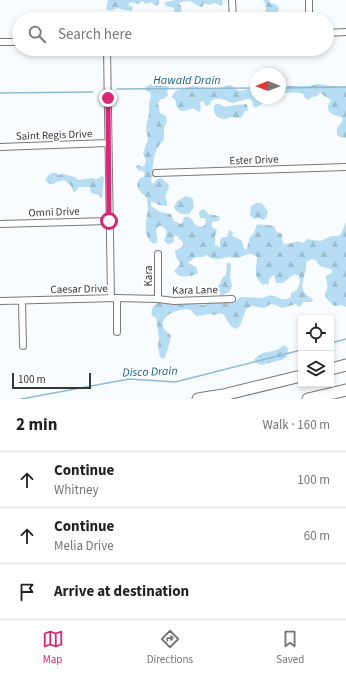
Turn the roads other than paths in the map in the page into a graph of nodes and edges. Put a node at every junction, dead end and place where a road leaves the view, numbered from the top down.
1 (232, 0) edge
2 (309, 0) edge
3 (233, 12) edge
4 (309, 12) edge
5 (346, 32) edge
6 (334, 33) edge
7 (0, 42) edge
8 (12, 42) edge
9 (107, 56) edge
10 (108, 143) junction
11 (0, 147) edge
12 (346, 167) edge
13 (159, 172) dead end
14 (109, 221) junction
15 (0, 224) edge
16 (158, 254) dead end
17 (114, 298) junction
18 (158, 299) junction
19 (232, 299) dead end
20 (22, 300) junction
21 (0, 301) edge
22 (117, 332) dead end
23 (23, 346) dead end
24 (346, 366) edge
25 (334, 368) edge
26 (298, 377) edge
27 (346, 390) edge
28 (198, 399) edge
29 (308, 399) edge

1 - 3 street
2 - 4 street
5 - 6 street
7 - 8 street
9 - 10 street
10 - 11 street, Saint Regis Drive
10 - 14 street
12 - 13 street, Ester Drive
14 - 15 street, Omni Drive
14 - 17 street
16 - 18 street, Kara
17 - 18 street, Caesar Drive
17 - 20 street, Caesar Drive
17 - 22 street
18 - 19 street, Kara Lane
20 - 21 street, Caesar Drive
20 - 23 street
24 - 25 highway
26 - 28 highway
27 - 29 highway

